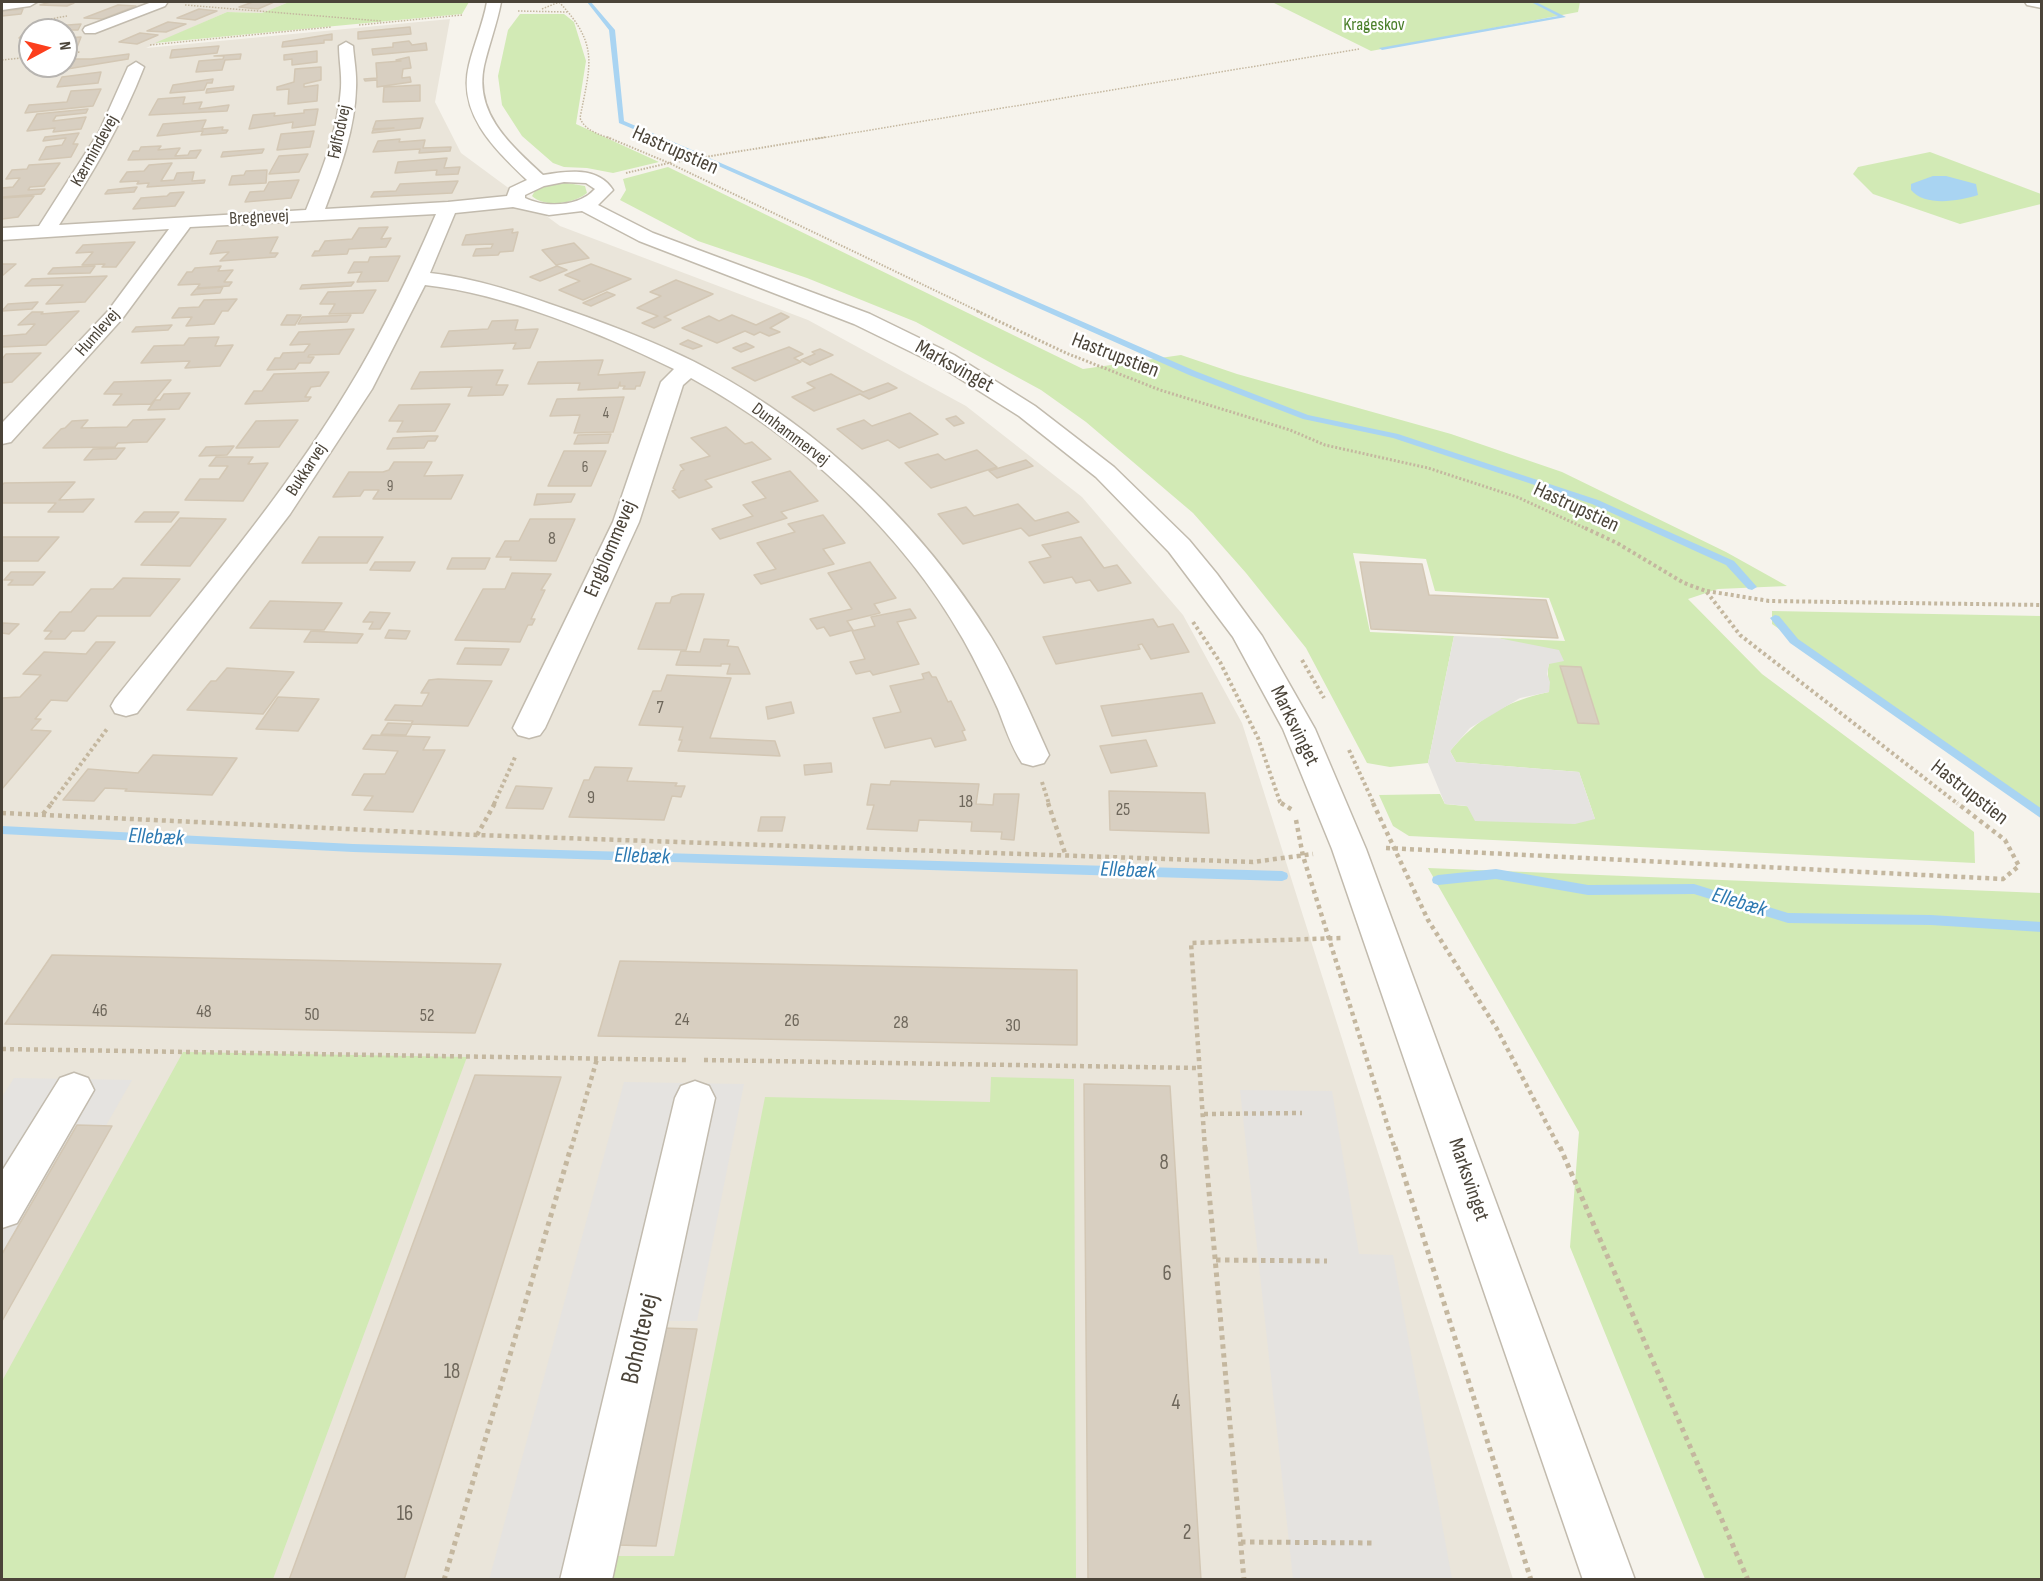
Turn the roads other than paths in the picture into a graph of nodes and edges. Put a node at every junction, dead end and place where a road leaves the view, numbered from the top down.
1 (30, 2) edge
2 (139, 2) edge
3 (2032, 2) edge
4 (160, 3) junction
5 (2042, 4) edge
6 (179, 5) road end
7 (2, 6) edge
8 (493, 7) edge
9 (90, 30) dead end
10 (346, 46) dead end
11 (135, 67) dead end
12 (539, 181) junction
13 (516, 201) junction
14 (583, 204) junction
15 (448, 208) junction
16 (314, 214) junction
17 (184, 222) junction
18 (45, 231) junction
19 (2, 234) edge
20 (418, 278) junction
21 (687, 369) junction
22 (2, 437) edge
23 (126, 705) road end
24 (529, 728) road end
25 (1033, 755) road end
26 (74, 1090) dead end
27 (695, 1098) dead end
28 (2, 1209) edge
29 (586, 1580) edge
30 (1609, 1580) edge

1 - 7 street
2 - 4 street
3 - 5 street
4 - 6 street
4 - 9 street
8 - 12 street
10 - 16 street, Følfodvej
11 - 18 street, Kærmindevej
12 - 13 street
12 - 14 street
13 - 14 street
13 - 15 street, Bregnevej
14 - 30 street, Marksvinget
15 - 16 street, Bregnevej
15 - 20 street, Bukkarvej
16 - 17 street, Bregnevej
17 - 18 street, Bregnevej
17 - 22 street, Humlevej
18 - 19 street, Bregnevej
20 - 21 street, Dunhammervej
20 - 23 street, Bukkarvej
21 - 24 street, Engblommevej
21 - 25 street, Dunhammervej
26 - 28 street
27 - 29 street, Boholtevej

